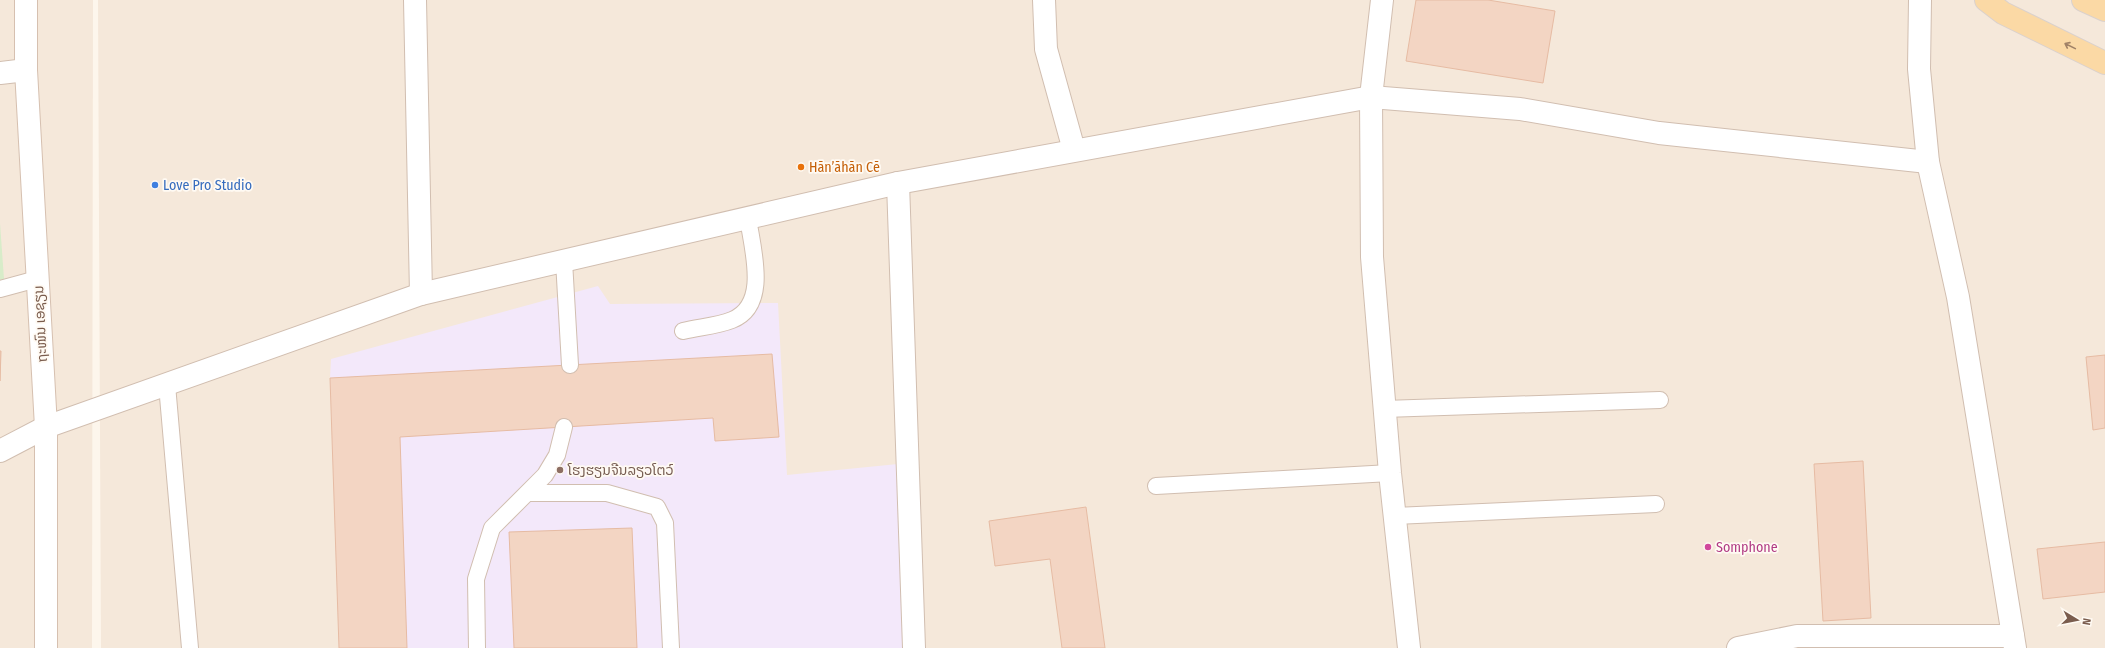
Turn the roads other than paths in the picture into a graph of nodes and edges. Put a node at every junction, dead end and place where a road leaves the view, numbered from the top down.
1 (26, 0) edge
2 (415, 0) edge
3 (1044, 0) edge
4 (1382, 0) edge
5 (1920, 0) edge
6 (1986, 0) edge
7 (2083, 0) edge
8 (2105, 10) edge
9 (2105, 63) edge
10 (26, 70) junction
11 (0, 73) edge
12 (1371, 97) junction
13 (1074, 150) junction
14 (1928, 162) junction
15 (898, 183) junction
16 (748, 218) junction
17 (564, 261) junction
18 (37, 279) junction
19 (0, 289) edge
20 (421, 294) junction
21 (683, 331) dead end
22 (570, 365) dead end
23 (166, 385) junction
24 (1660, 400) dead end
25 (1384, 408) junction
26 (46, 427) junction
27 (564, 427) dead end
28 (0, 451) edge
29 (1390, 473) junction
30 (1156, 486) dead end
31 (528, 493) junction
32 (1656, 504) dead end
33 (1395, 516) junction
34 (1797, 642) edge
35 (2014, 642) edge
36 (46, 648) edge
37 (190, 648) edge
38 (477, 648) edge
39 (671, 648) edge
40 (914, 648) edge
41 (1409, 648) edge
42 (1738, 648) edge

1 - 10 street, ຖະໜົນ ເອຊຽນ
2 - 20 street
3 - 13 street
4 - 12 street
5 - 14 street
9 -> 6 main road
7 - 8 main road
10 - 11 street
10 - 18 street, ຖະໜົນ ເອຊຽນ
12 - 13 street
12 - 14 street
12 - 25 street
13 - 15 street
14 - 35 street
15 - 16 street
15 - 40 street
16 - 17 street
16 - 21 lane
17 - 20 street
17 - 22 lane
18 - 19 lane
18 - 26 street, ຖະໜົນ ເອຊຽນ
20 - 23 street
23 - 26 street
23 - 37 lane
24 - 25 lane
25 - 29 street
26 - 28 street
26 - 36 street, ຖະໜົນ ເອຊຽນ
27 - 31 lane
29 - 30 lane
29 - 33 street
31 - 38 lane
31 - 39 lane
32 - 33 lane
33 - 41 street
34 - 35 street
34 - 42 street

